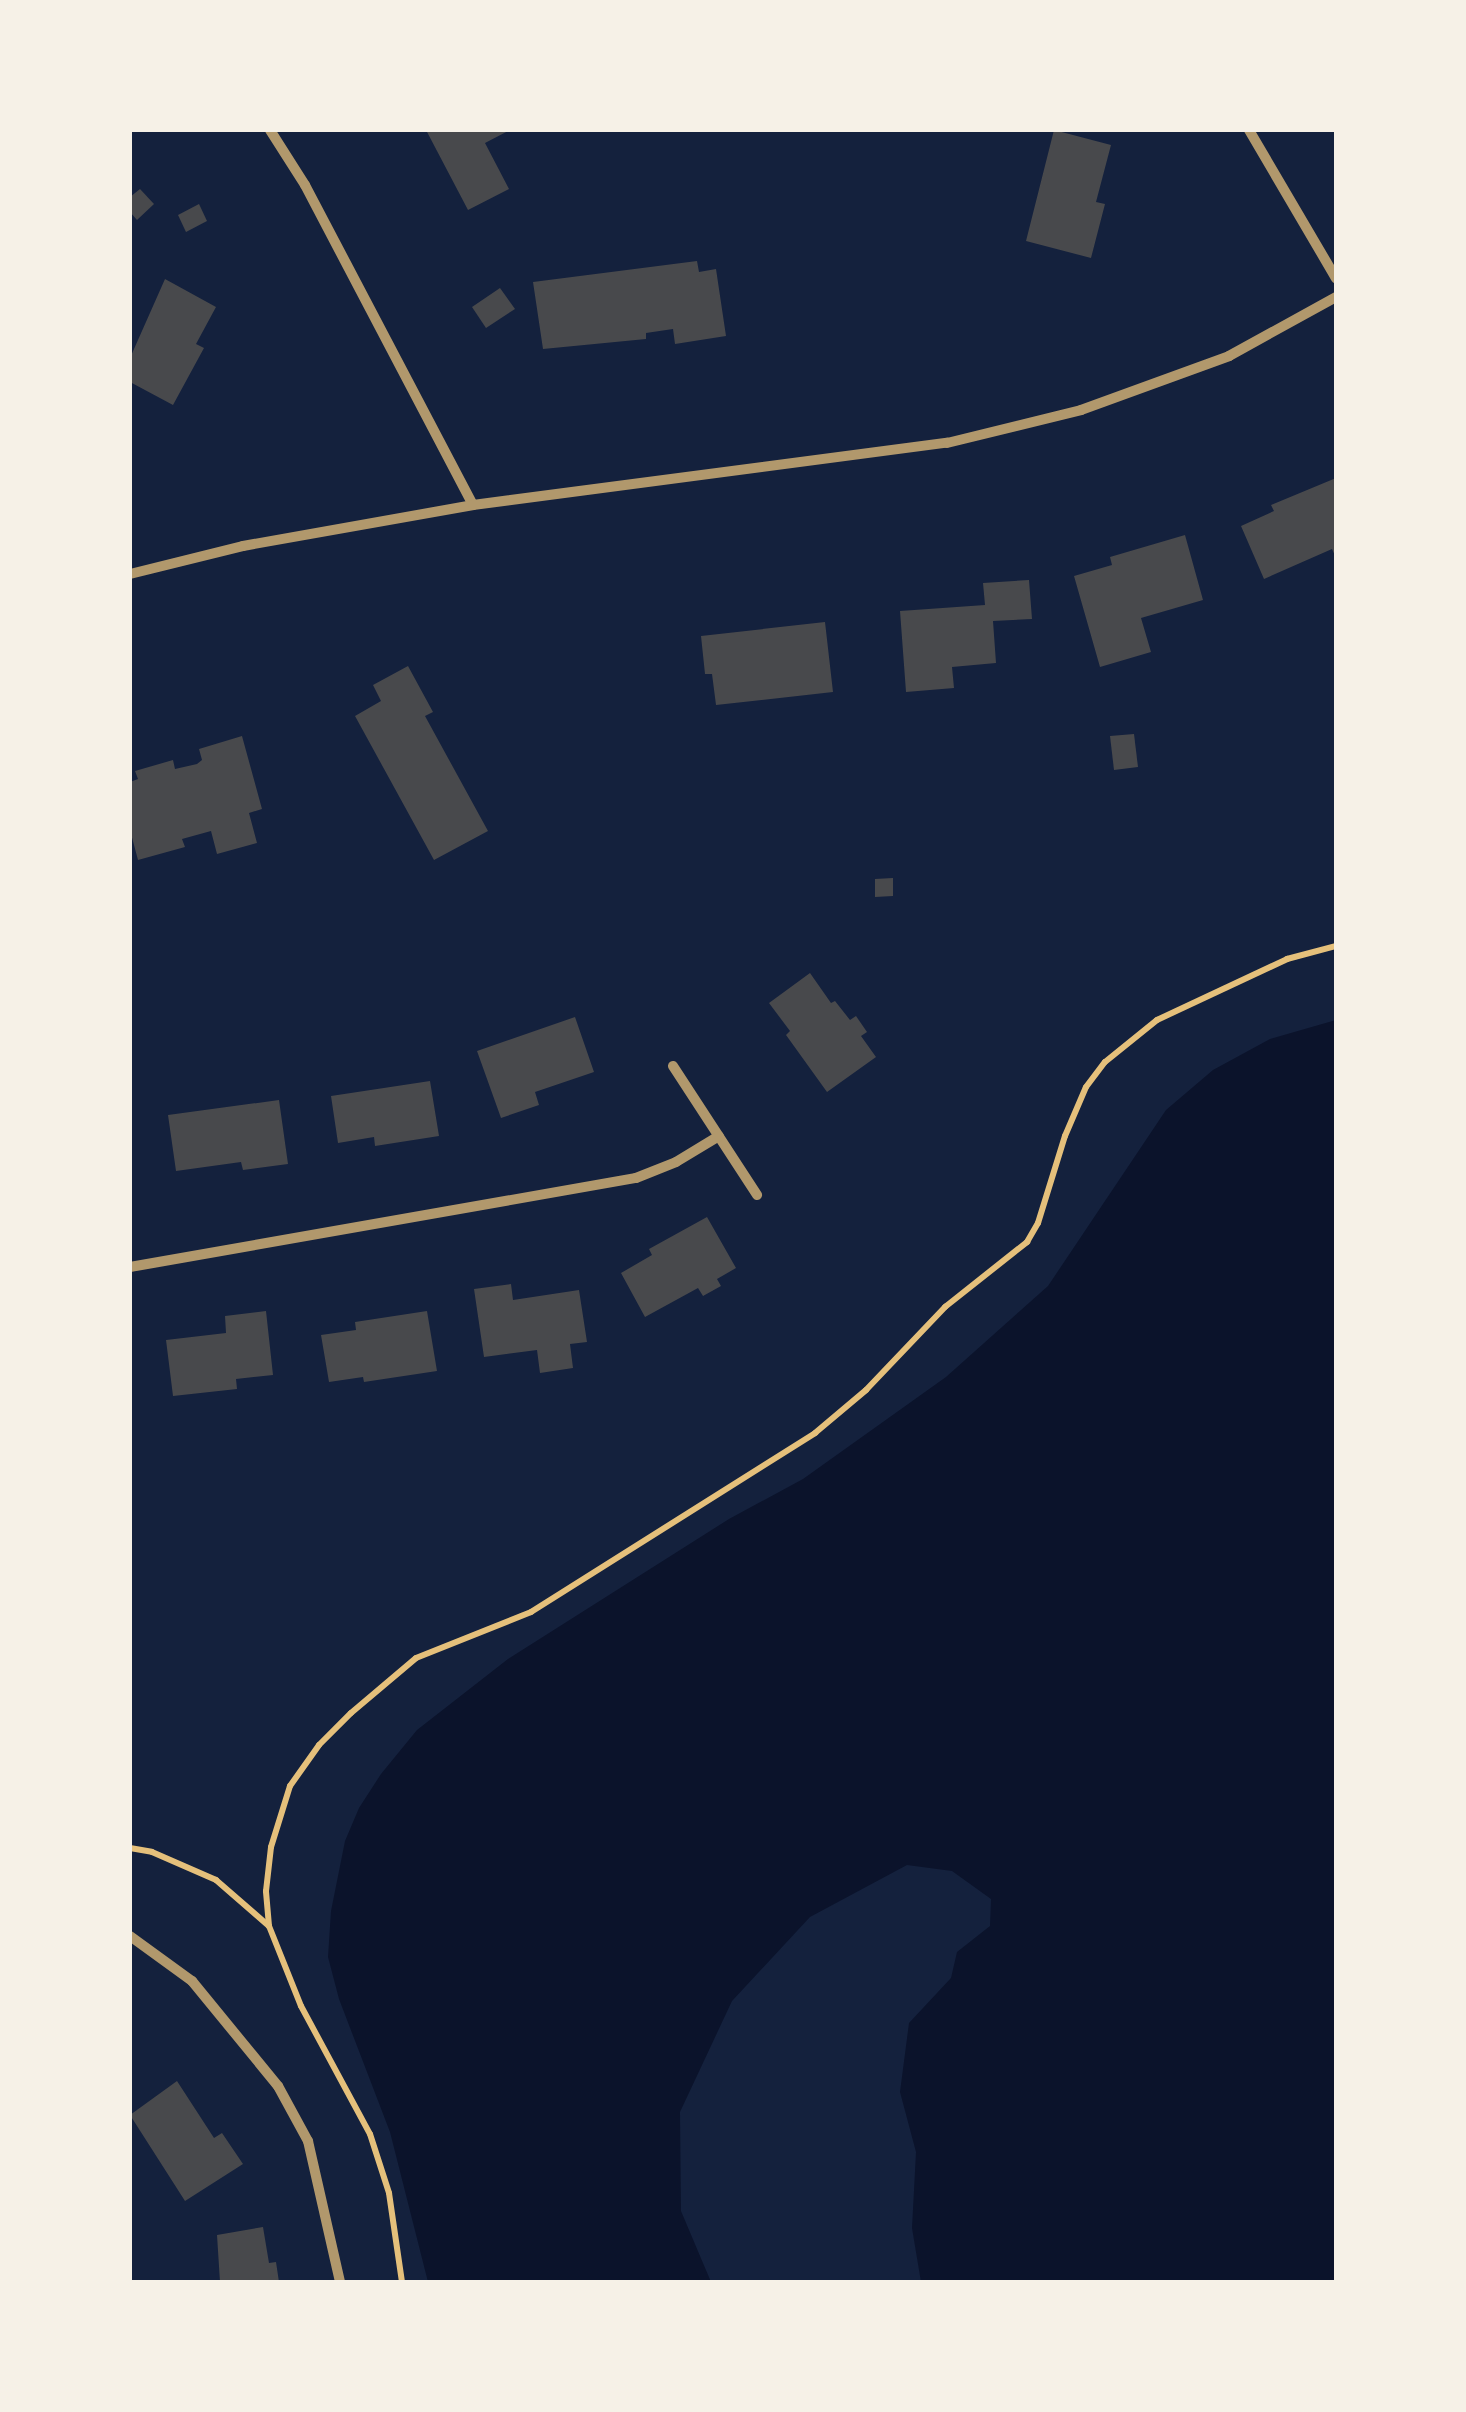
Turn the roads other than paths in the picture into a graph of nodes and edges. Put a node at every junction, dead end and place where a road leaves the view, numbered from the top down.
1 (270, 130) edge
2 (1249, 130) edge
3 (1336, 278) edge
4 (1336, 298) edge
5 (473, 505) junction
6 (130, 574) edge
7 (672, 1066) dead end
8 (719, 1136) junction
9 (757, 1195) dead end
10 (130, 1267) edge
11 (130, 1936) edge
12 (340, 2282) edge

1 - 5 street
2 - 3 street
4 - 5 street
5 - 6 street
7 - 8 street
8 - 9 street
8 - 10 street
11 - 12 street

